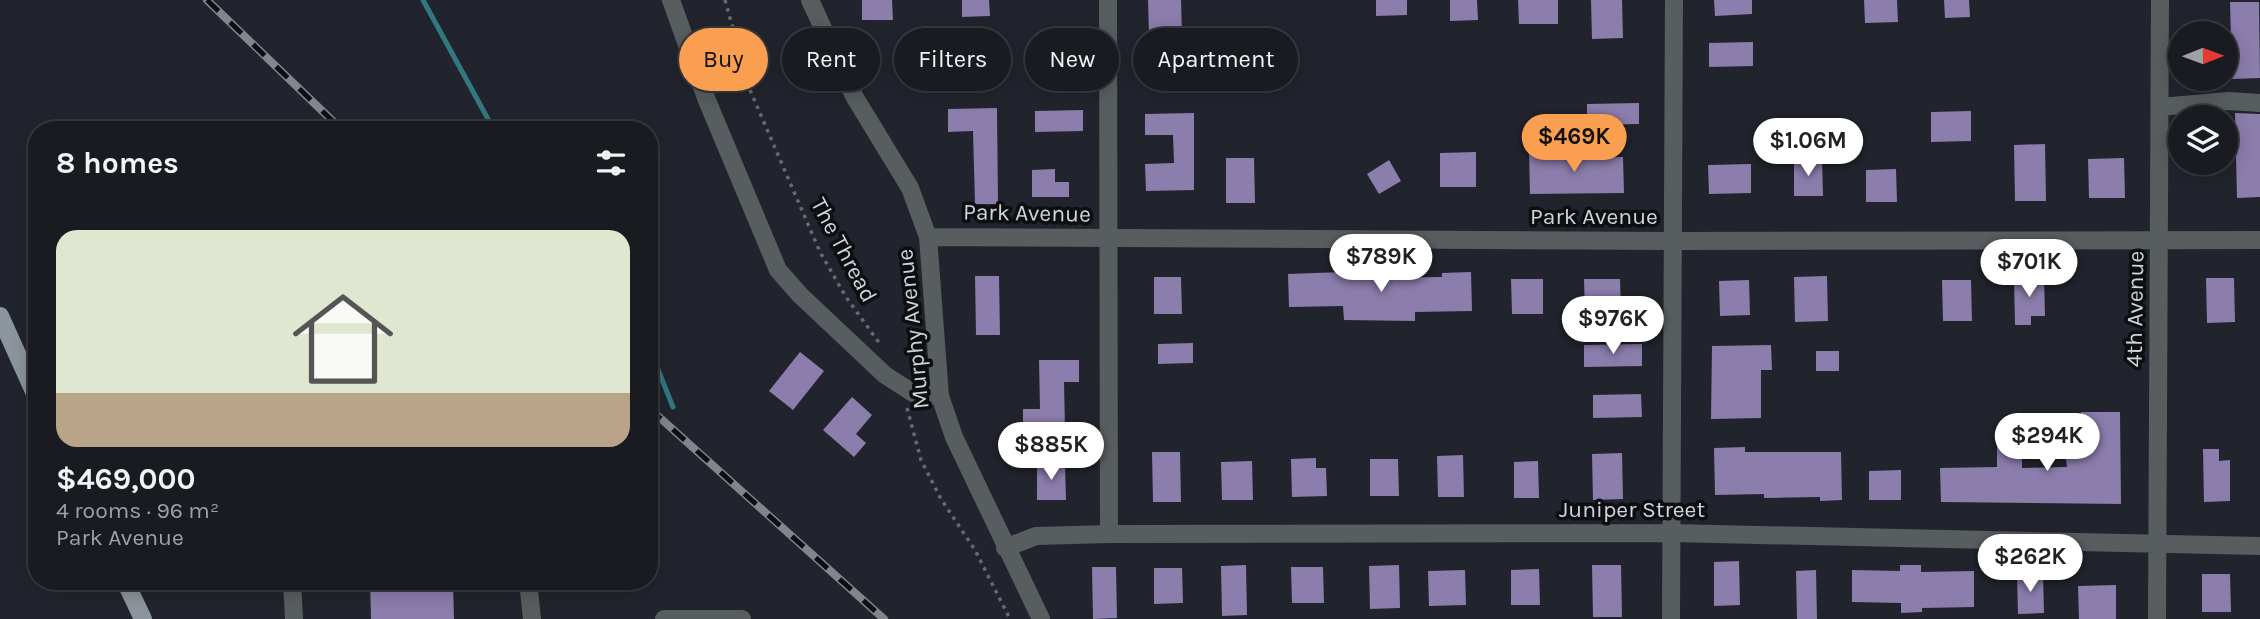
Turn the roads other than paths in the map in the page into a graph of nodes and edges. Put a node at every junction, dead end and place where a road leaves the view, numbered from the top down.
1 (671, 0) edge
2 (810, 0) edge
3 (1108, 0) edge
4 (1674, 0) edge
5 (2160, 0) edge
6 (2260, 103) edge
7 (2160, 107) junction
8 (928, 236) junction
9 (1110, 238) junction
10 (2160, 240) junction
11 (2260, 240) edge
12 (1674, 241) junction
13 (0, 316) edge
14 (28, 378) edge
15 (940, 396) junction
16 (1672, 533) junction
17 (1109, 534) junction
18 (2156, 544) junction
19 (2260, 546) edge
20 (1005, 548) junction
21 (129, 590) edge
22 (292, 590) edge
23 (529, 590) edge
24 (143, 619) edge
25 (294, 619) edge
26 (532, 619) edge
27 (664, 619) edge
28 (742, 619) edge
29 (1041, 619) edge
30 (1671, 619) edge
31 (2157, 619) edge

1 - 15 street
2 - 8 street, Murphy Avenue
3 - 9 street
4 - 12 street
5 - 7 street, 4th Avenue
6 - 7 street
7 - 10 street, 4th Avenue
8 - 9 street, Park Avenue
8 - 15 street, Murphy Avenue
9 - 12 street, Park Avenue
9 - 17 street
10 - 11 street, Park Avenue
10 - 12 street, Park Avenue
10 - 18 street, 4th Avenue
12 - 16 street
13 - 14 main road
15 - 20 street, Murphy Avenue
16 - 17 street, Juniper Street
16 - 18 street, Juniper Street
16 - 30 street
17 - 20 street, Juniper Street
18 - 19 street, Juniper Street
18 - 31 street, 4th Avenue
20 - 29 street, Murphy Avenue
21 - 24 main road
22 - 25 street
23 - 26 street
27 - 28 street

